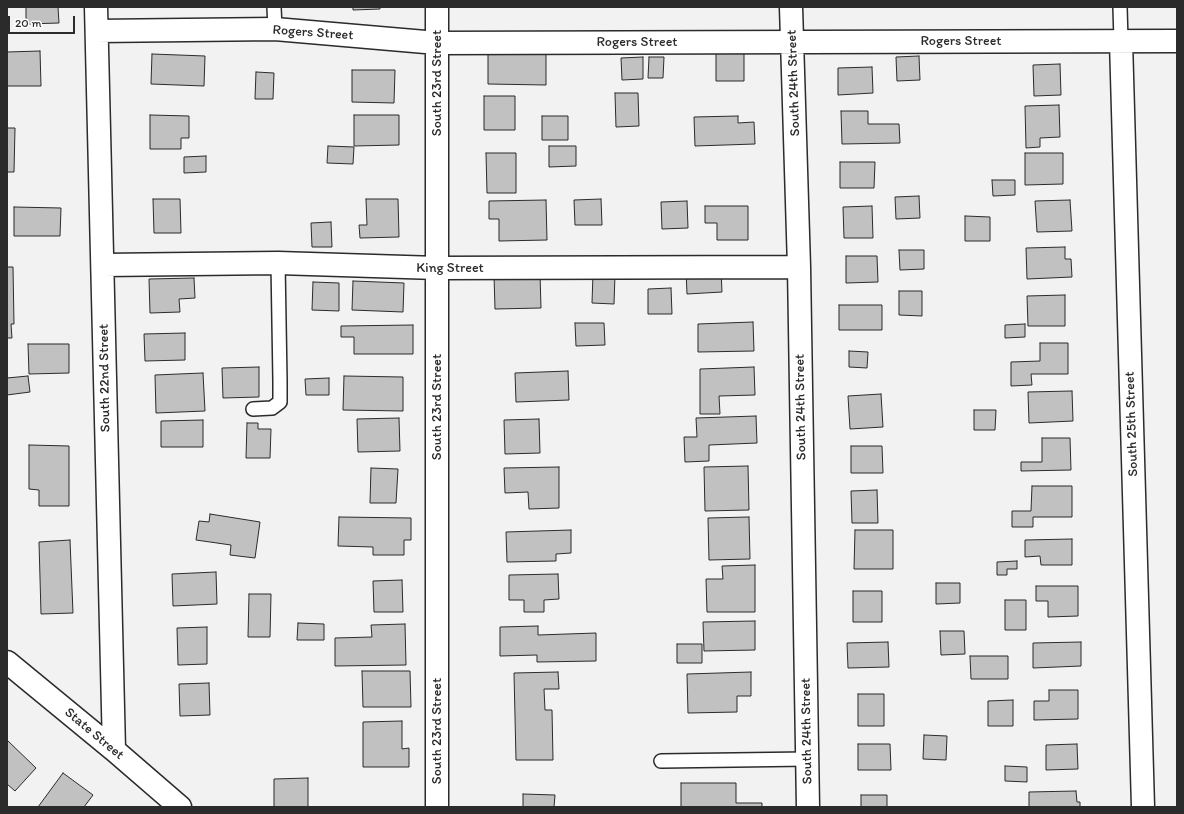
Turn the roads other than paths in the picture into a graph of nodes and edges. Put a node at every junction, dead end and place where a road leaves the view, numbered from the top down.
1 (96, 7) edge
2 (274, 7) edge
3 (437, 7) edge
4 (791, 7) edge
5 (1120, 7) edge
6 (275, 29) junction
7 (97, 31) junction
8 (1121, 41) junction
9 (1177, 41) edge
10 (793, 42) junction
11 (437, 43) junction
12 (278, 263) junction
13 (102, 265) junction
14 (798, 267) junction
15 (437, 268) junction
16 (253, 409) dead end
17 (7, 662) edge
18 (114, 750) junction
19 (808, 758) junction
20 (661, 761) dead end
21 (180, 807) edge
22 (437, 807) edge
23 (808, 807) edge
24 (1143, 807) edge

1 - 7 street, South 22nd Street
2 - 6 lane
3 - 11 street, South 23rd Street
4 - 10 street, South 24th Street
5 - 8 lane
6 - 7 street, Rogers Street
6 - 11 street, Rogers Street
7 - 13 street, South 22nd Street
8 - 9 street, Rogers Street
8 - 10 street, Rogers Street
8 - 24 street, South 25th Street
10 - 11 street, Rogers Street
10 - 14 street, South 24th Street
11 - 15 street, South 23rd Street
12 - 13 street, King Street
12 - 15 street, King Street
12 - 16 lane
13 - 18 street, South 22nd Street
14 - 15 street, King Street
14 - 19 street, South 24th Street
15 - 22 street, South 23rd Street
17 - 18 street, State Street
18 - 21 street, State Street
19 - 20 lane
19 - 23 street, South 24th Street

